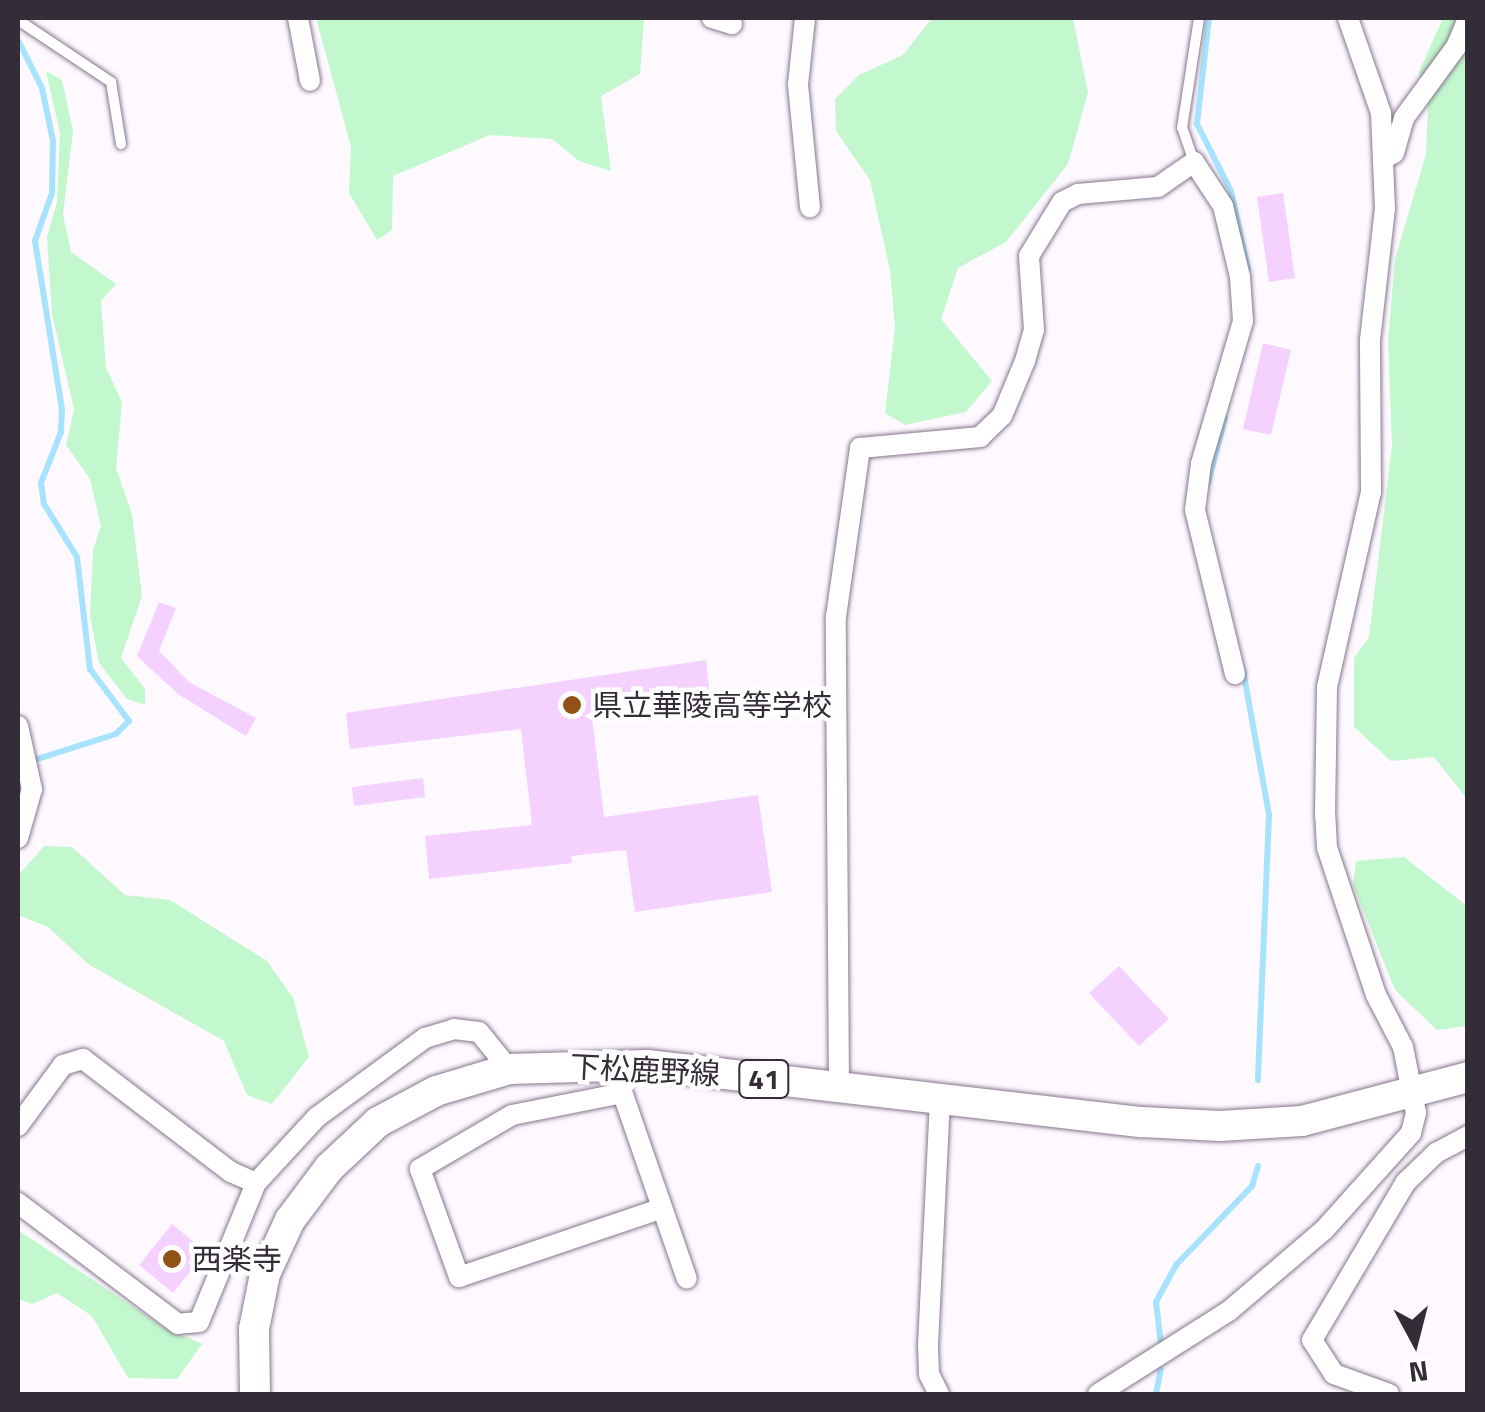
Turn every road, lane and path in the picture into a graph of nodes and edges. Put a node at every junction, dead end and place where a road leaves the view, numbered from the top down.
1 (298, 18) edge
2 (805, 18) edge
3 (1199, 18) edge
4 (1348, 18) edge
5 (1468, 19) edge
6 (18, 20) edge
7 (310, 80) dead end
8 (122, 144) dead end
9 (1385, 158) junction
10 (1194, 162) junction
11 (810, 208) dead end
12 (1234, 674) dead end
13 (18, 726) edge
14 (18, 838) edge
15 (509, 1069) junction
16 (1468, 1077) edge
17 (619, 1079) junction
18 (839, 1087) junction
19 (1415, 1094) junction
20 (940, 1099) junction
21 (18, 1126) edge
22 (1411, 1133) junction
23 (1468, 1136) edge
24 (1436, 1153) junction
25 (256, 1183) junction
26 (18, 1204) edge
27 (660, 1209) junction
28 (687, 1279) dead end
29 (255, 1394) edge
30 (939, 1394) edge
31 (1098, 1394) edge
32 (1389, 1394) edge

1 - 7 street
2 - 11 street
3 - 10 lane
4 - 9 street
5 - 9 street
6 - 8 lane
9 - 19 street
10 - 12 street
10 - 18 street
13 - 14 street
15 - 17 main road, 下松鹿野線 / 41
15 - 25 street
15 - 29 main road, 下松鹿野線 / 41
16 - 19 main road, 下松鹿野線 / 41
17 - 18 main road, 下松鹿野線 / 41
17 - 27 street
17 - 27 street
18 - 20 main road, 下松鹿野線 / 41
19 - 20 main road, 下松鹿野線 / 41
19 - 22 street
20 - 30 street
21 - 25 street
22 - 24 street
22 - 31 street
23 - 24 street
24 - 32 street
25 - 26 street
27 - 28 street

